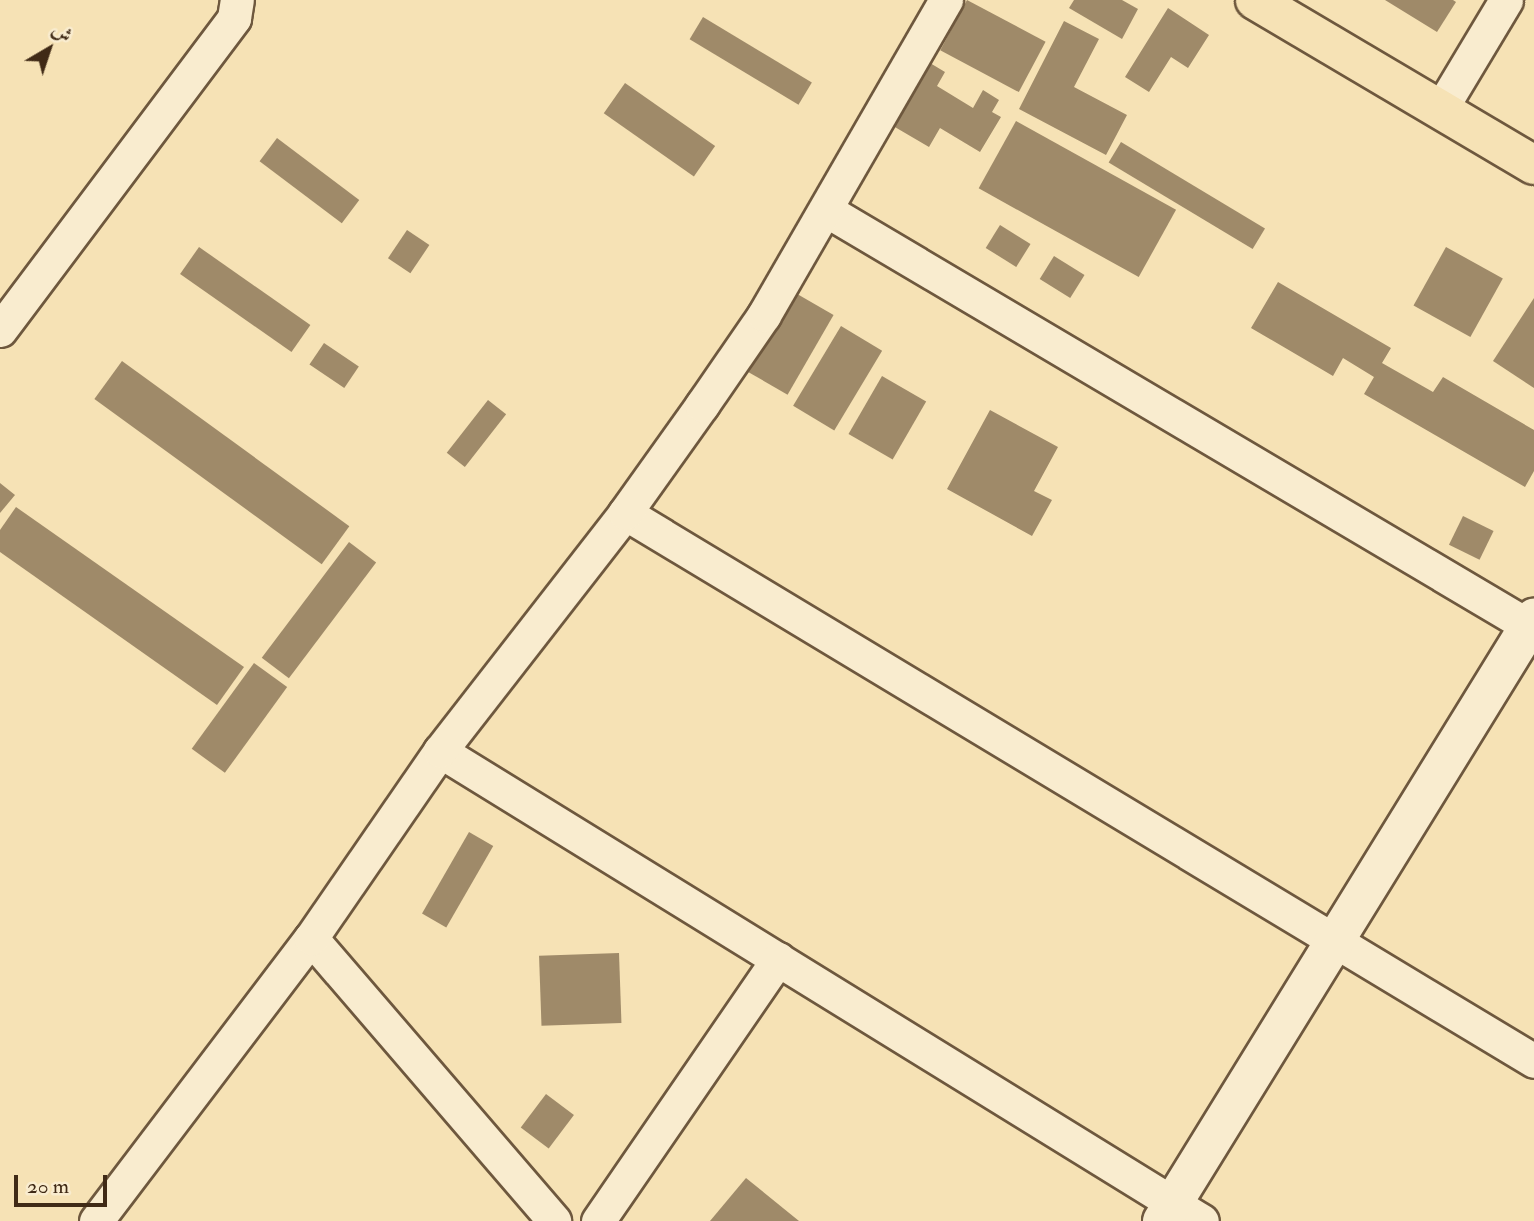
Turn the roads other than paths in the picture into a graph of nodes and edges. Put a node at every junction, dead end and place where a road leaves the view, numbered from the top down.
1 (237, 0) edge
2 (946, 0) edge
3 (1255, 0) edge
4 (1506, 0) edge
5 (1440, 110) junction
6 (1534, 165) edge
7 (826, 210) junction
8 (0, 330) edge
9 (625, 513) junction
10 (1532, 625) edge
11 (440, 751) junction
12 (311, 938) junction
13 (1334, 941) junction
14 (778, 960) junction
15 (1534, 1060) edge
16 (1179, 1215) edge
17 (96, 1221) edge
18 (554, 1221) edge
19 (598, 1221) edge

1 - 8 street
2 - 7 street
3 - 5 main road
4 - 5 street
5 - 6 main road
7 - 9 street
7 - 10 street
9 - 11 street
9 - 13 street
10 - 13 main road
11 - 12 street
11 - 14 street
12 - 17 street
12 - 18 street
13 - 15 street
13 - 16 main road
14 - 16 street
14 - 19 street

